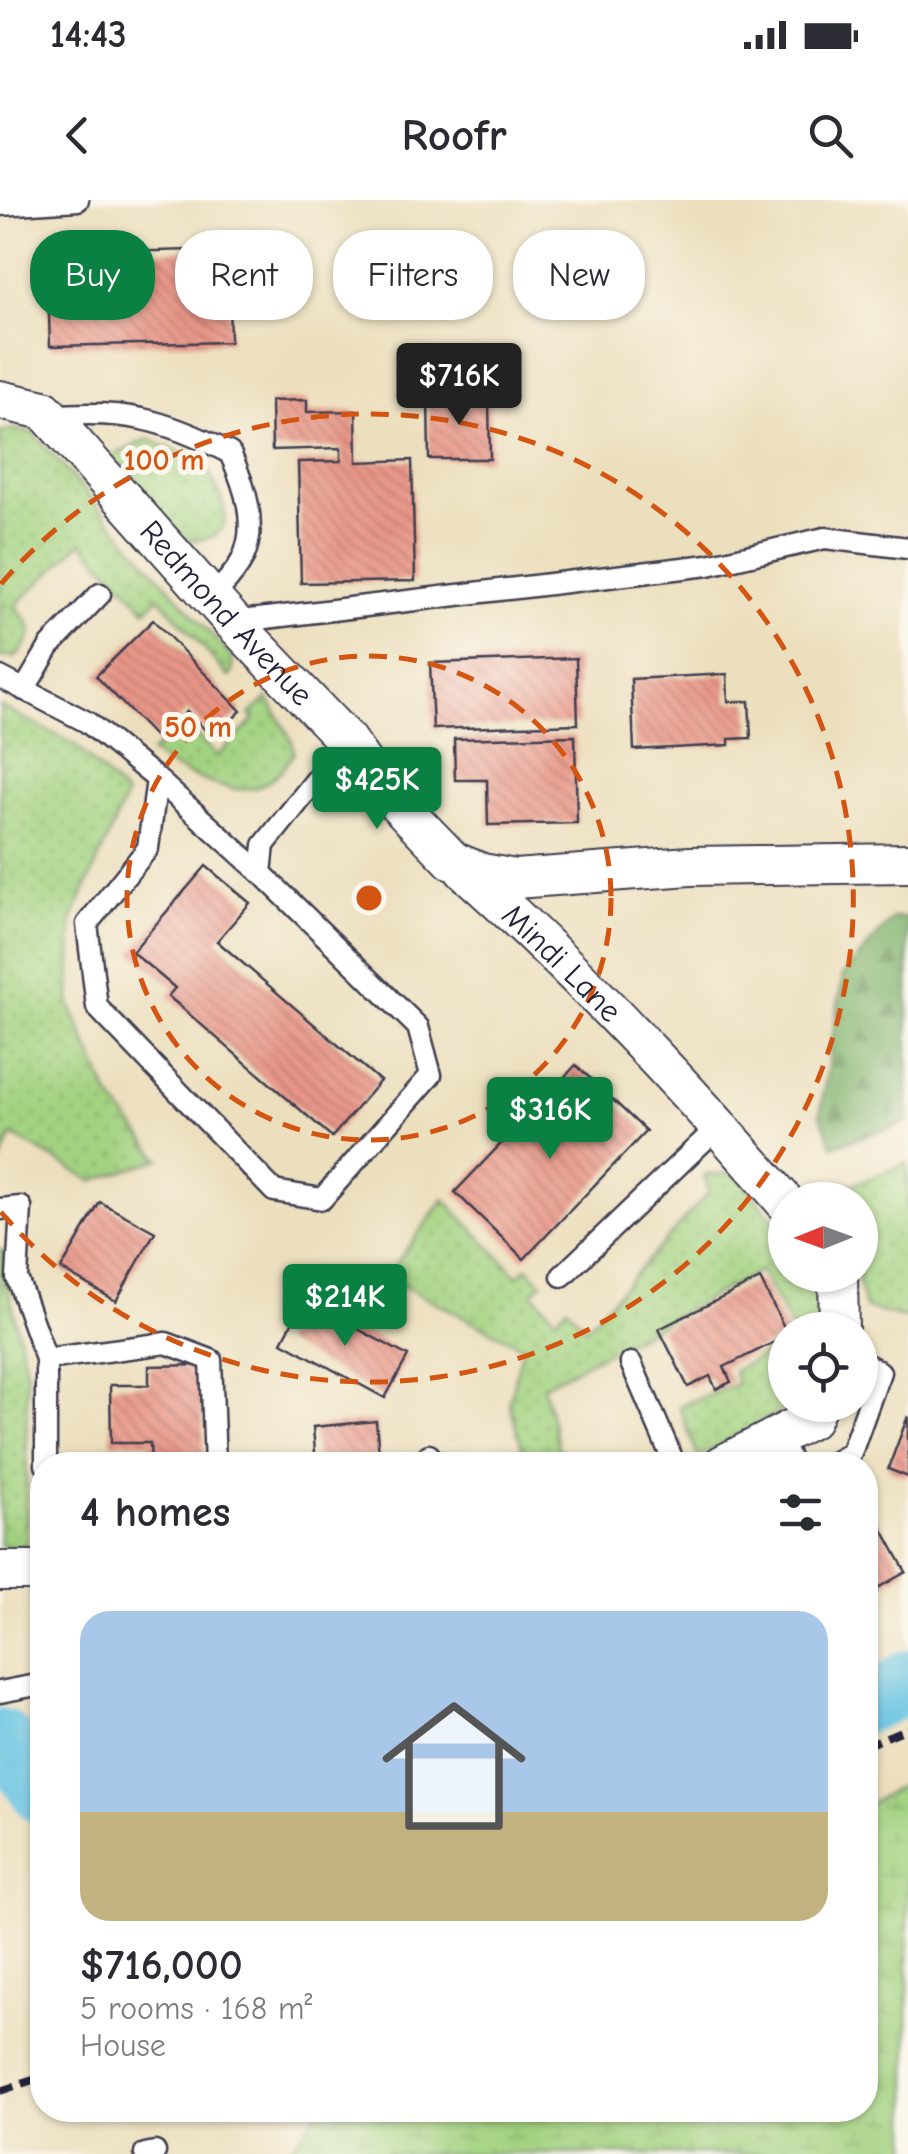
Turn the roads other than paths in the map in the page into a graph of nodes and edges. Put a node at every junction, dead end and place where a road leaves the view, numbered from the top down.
1 (78, 200) edge
2 (0, 205) edge
3 (0, 400) edge
4 (49, 416) junction
5 (908, 548) edge
6 (100, 594) dead end
7 (223, 610) junction
8 (0, 677) edge
9 (24, 690) junction
10 (348, 741) junction
11 (157, 779) junction
12 (453, 861) junction
13 (908, 863) edge
14 (261, 873) junction
15 (719, 1126) junction
16 (768, 1182) edge
17 (0, 1209) edge
18 (562, 1276) dead end
19 (46, 1359) junction
20 (631, 1363) dead end
21 (808, 1422) edge
22 (862, 1422) edge
23 (785, 1450) edge
24 (46, 1452) edge
25 (215, 1452) edge
26 (669, 1452) edge
27 (851, 1452) edge
28 (0, 1571) edge
29 (30, 1572) edge
30 (30, 1686) edge
31 (0, 1692) edge

1 - 2 lane
3 - 4 street, Redmond Avenue
4 - 7 street, Redmond Avenue
4 - 7 lane
5 - 7 lane
6 - 9 lane
7 - 10 street, Redmond Avenue
8 - 9 lane
9 - 11 lane
10 - 12 street, Redmond Avenue
10 - 14 lane
11 - 14 lane
11 - 14 lane
12 - 13 street, Redmond Avenue
12 - 15 street, Mindi Lane
15 - 16 street, Mindi Lane
15 - 18 lane
17 - 19 lane
19 - 24 lane
19 - 25 lane
20 - 26 lane
21 - 23 street
22 - 27 lane
28 - 29 street
30 - 31 lane

